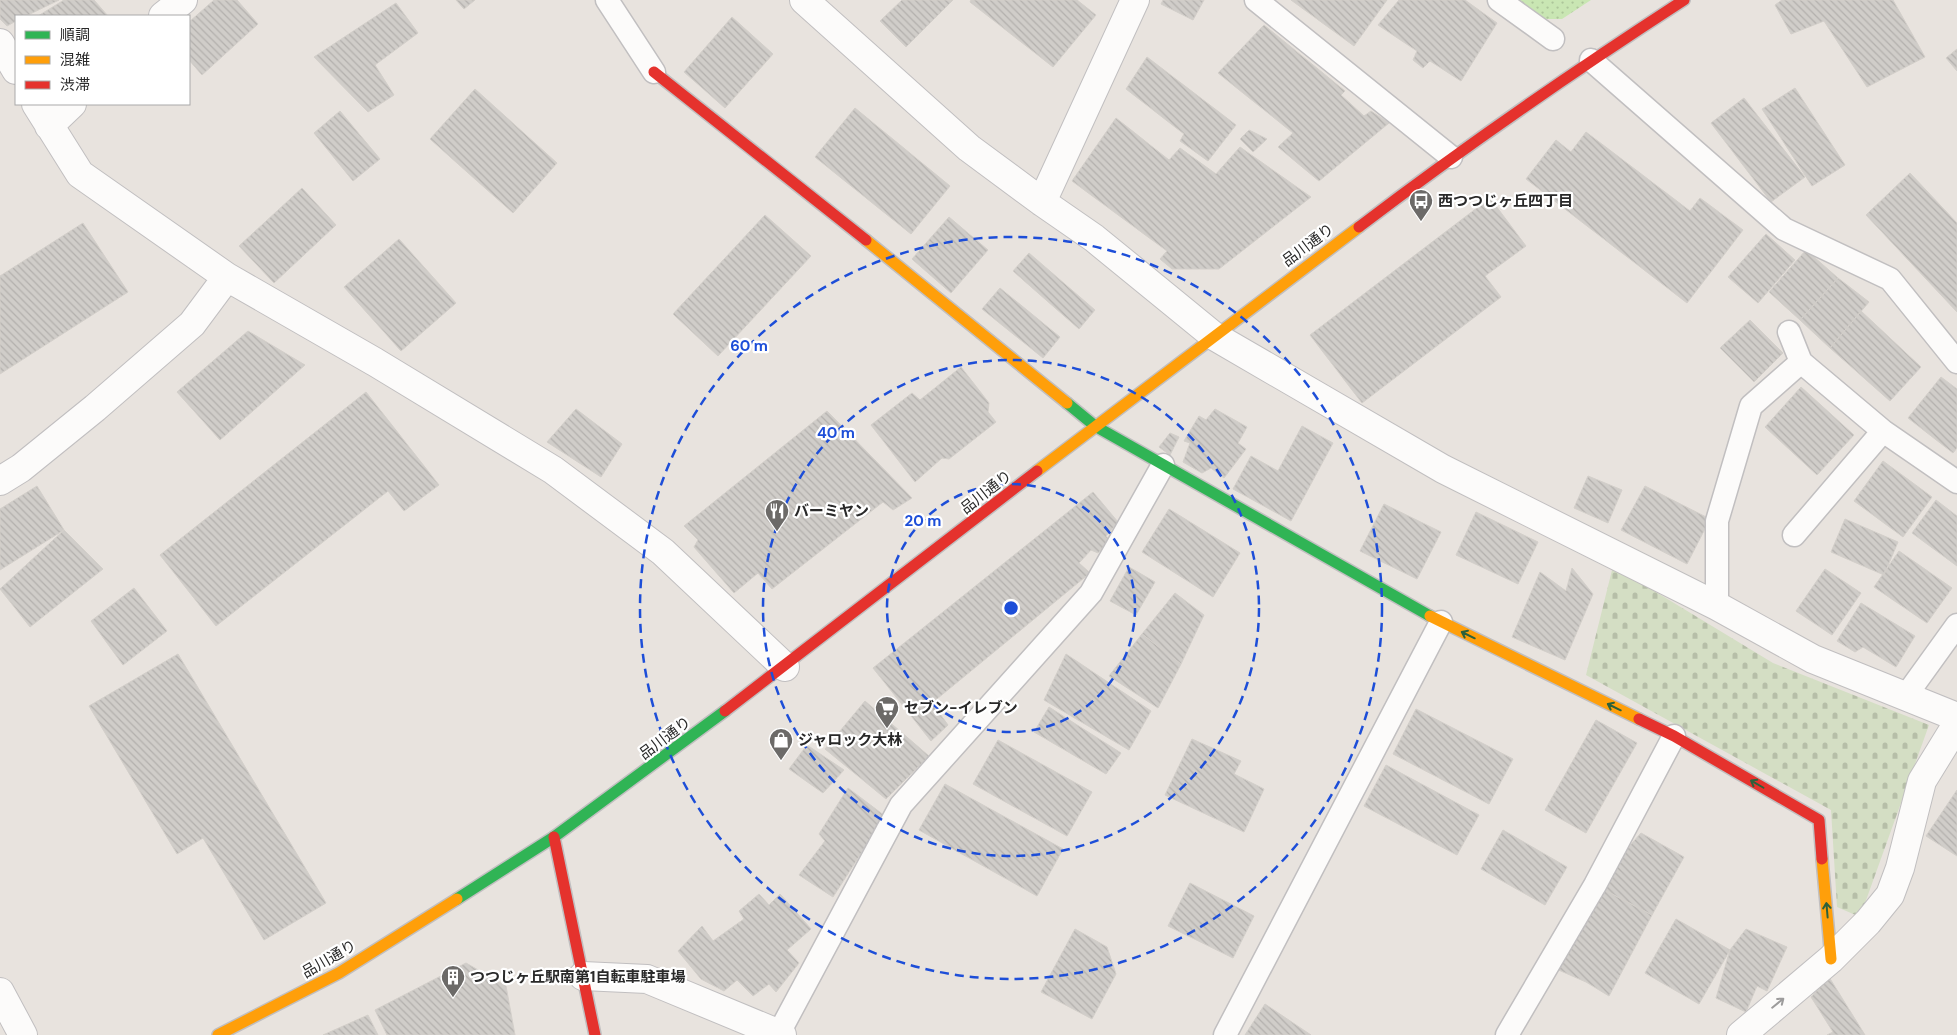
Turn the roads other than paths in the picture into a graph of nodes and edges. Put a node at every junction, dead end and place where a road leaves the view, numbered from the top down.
1 (183, 0) edge
2 (607, 0) edge
3 (804, 0) edge
4 (1135, 0) edge
5 (1256, 0) edge
6 (1499, 0) edge
7 (1684, 0) edge
8 (164, 15) edge
9 (1553, 39) dead end
10 (0, 43) edge
11 (1591, 60) junction
12 (15, 68) edge
13 (654, 72) joint
14 (69, 105) edge
15 (43, 115) edge
16 (1451, 156) junction
17 (1042, 202) junction
18 (227, 278) junction
19 (1789, 332) dead end
20 (1214, 336) junction
21 (1801, 362) junction
22 (1957, 362) edge
23 (1095, 426) junction
24 (1883, 431) junction
25 (1163, 465) junction
26 (0, 480) edge
27 (1957, 482) edge
28 (1794, 535) dead end
29 (1717, 606) junction
30 (1441, 622) junction
31 (1957, 625) edge
32 (785, 667) junction
33 (1906, 697) junction
34 (1957, 717) edge
35 (1957, 724) edge
36 (1674, 736) junction
37 (554, 837) junction
38 (1831, 959) junction
39 (583, 976) junction
40 (0, 992) edge
41 (1751, 1031) edge
42 (781, 1034) edge
43 (23, 1035) edge
44 (218, 1035) edge
45 (594, 1035) edge
46 (1225, 1035) edge
47 (1507, 1035) edge

1 - 8 street
2 - 13 lane
3 - 17 street
4 - 17 street
5 - 16 lane
6 - 9 lane
7 - 11 street, 品川通り
10 - 12 street
11 - 16 street, 品川通り
11 - 22 lane
13 - 23 street
14 - 15 street
15 - 18 street
16 - 20 street, 品川通り
17 - 20 street
18 - 26 street
18 - 32 street
19 - 21 lane
20 - 23 street, 品川通り
20 - 29 street
21 - 24 lane
21 - 29 lane
23 - 25 street
23 - 32 street, 品川通り
24 - 27 lane
24 - 28 lane
25 - 30 street
25 - 42 lane
29 - 33 street
36 -> 30 street
30 - 46 lane
31 - 33 lane
32 - 37 street, 品川通り
33 - 34 street
35 - 38 street
38 -> 36 street
36 - 47 lane
37 - 39 street
37 - 44 street, 品川通り
41 -> 38 street
39 - 42 street
39 - 45 street
40 - 43 street

